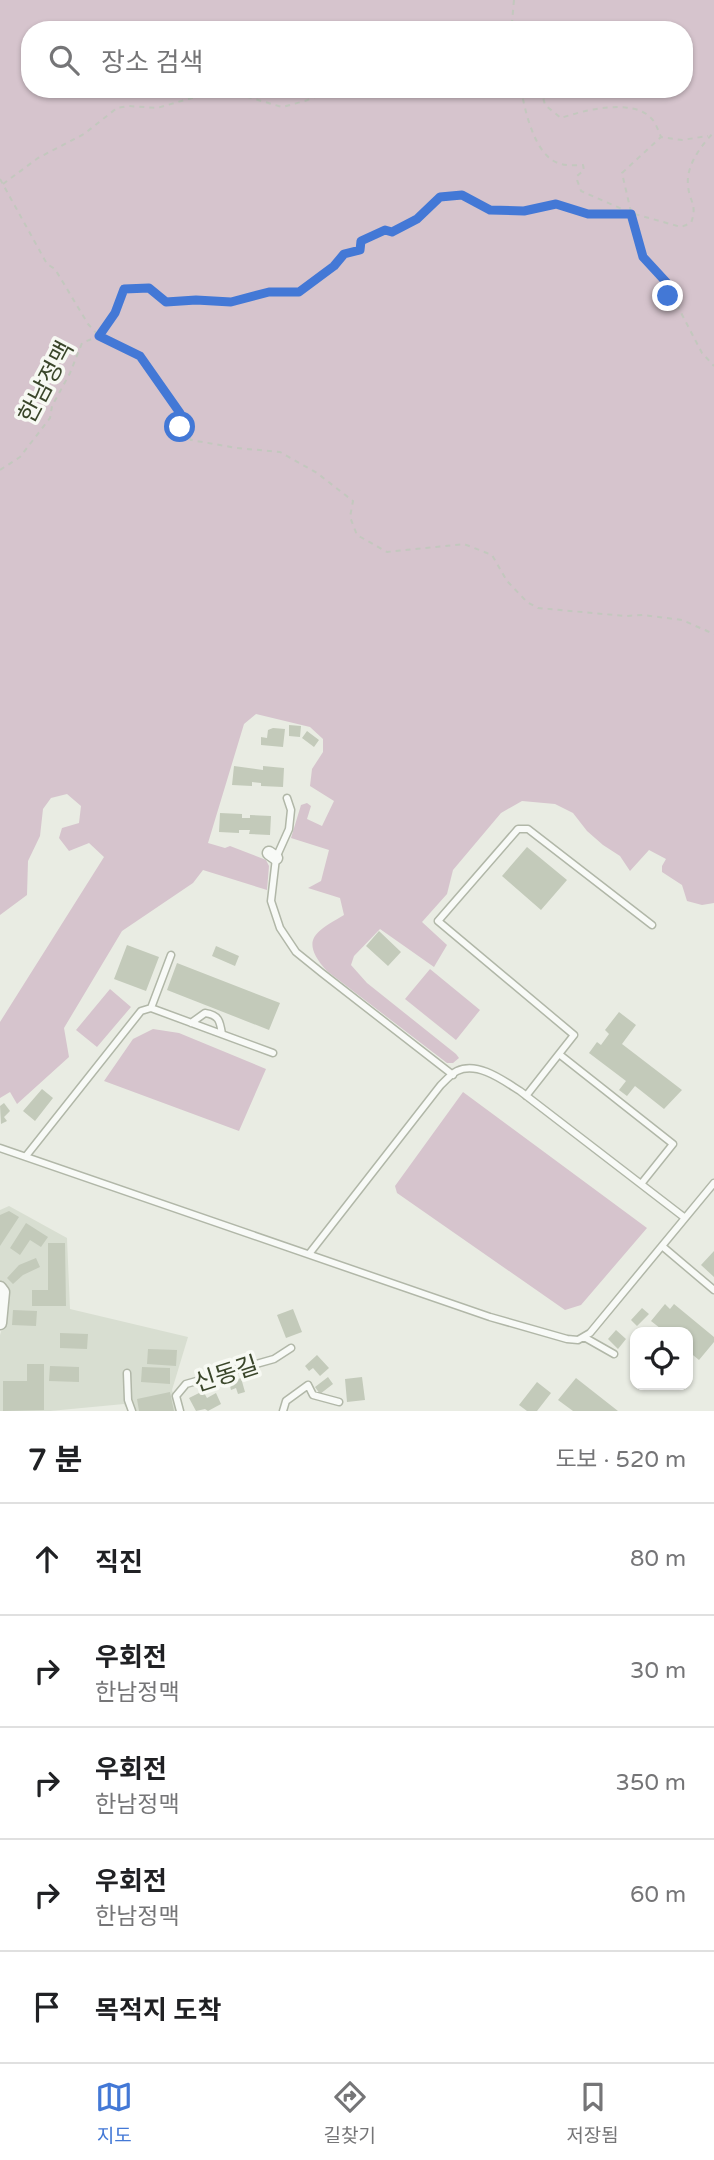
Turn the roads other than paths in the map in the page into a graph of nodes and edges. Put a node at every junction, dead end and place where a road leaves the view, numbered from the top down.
1 (287, 798) dead end
2 (652, 925) dead end
3 (171, 955) dead end
4 (151, 1008) junction
5 (191, 1023) junction
6 (222, 1034) junction
7 (273, 1053) dead end
8 (559, 1054) junction
9 (453, 1075) junction
10 (526, 1096) junction
11 (0, 1147) edge
12 (26, 1156) junction
13 (714, 1183) edge
14 (641, 1184) junction
15 (685, 1218) junction
16 (662, 1246) junction
17 (309, 1254) junction
18 (0, 1288) edge
19 (714, 1290) edge
20 (0, 1323) edge
21 (584, 1336) junction
22 (291, 1348) dead end
23 (614, 1354) dead end
24 (128, 1373) dead end
25 (339, 1402) dead end
26 (132, 1411) edge
27 (180, 1411) edge
28 (283, 1411) edge

1 - 9 lane
2 - 8 lane
3 - 4 lane
4 - 5 lane
4 - 12 lane
5 - 6 lane
5 - 6 lane
6 - 7 lane
8 - 10 lane
8 - 14 lane
9 - 10 lane
9 - 17 lane
10 - 14 lane
11 - 12 lane
12 - 17 lane
13 - 15 lane
14 - 15 lane
15 - 16 lane
16 - 19 lane
16 - 21 lane
17 - 21 lane
18 - 20 street
21 - 23 lane
22 - 27 lane, 신동길
24 - 26 lane
25 - 28 lane, 신동길

